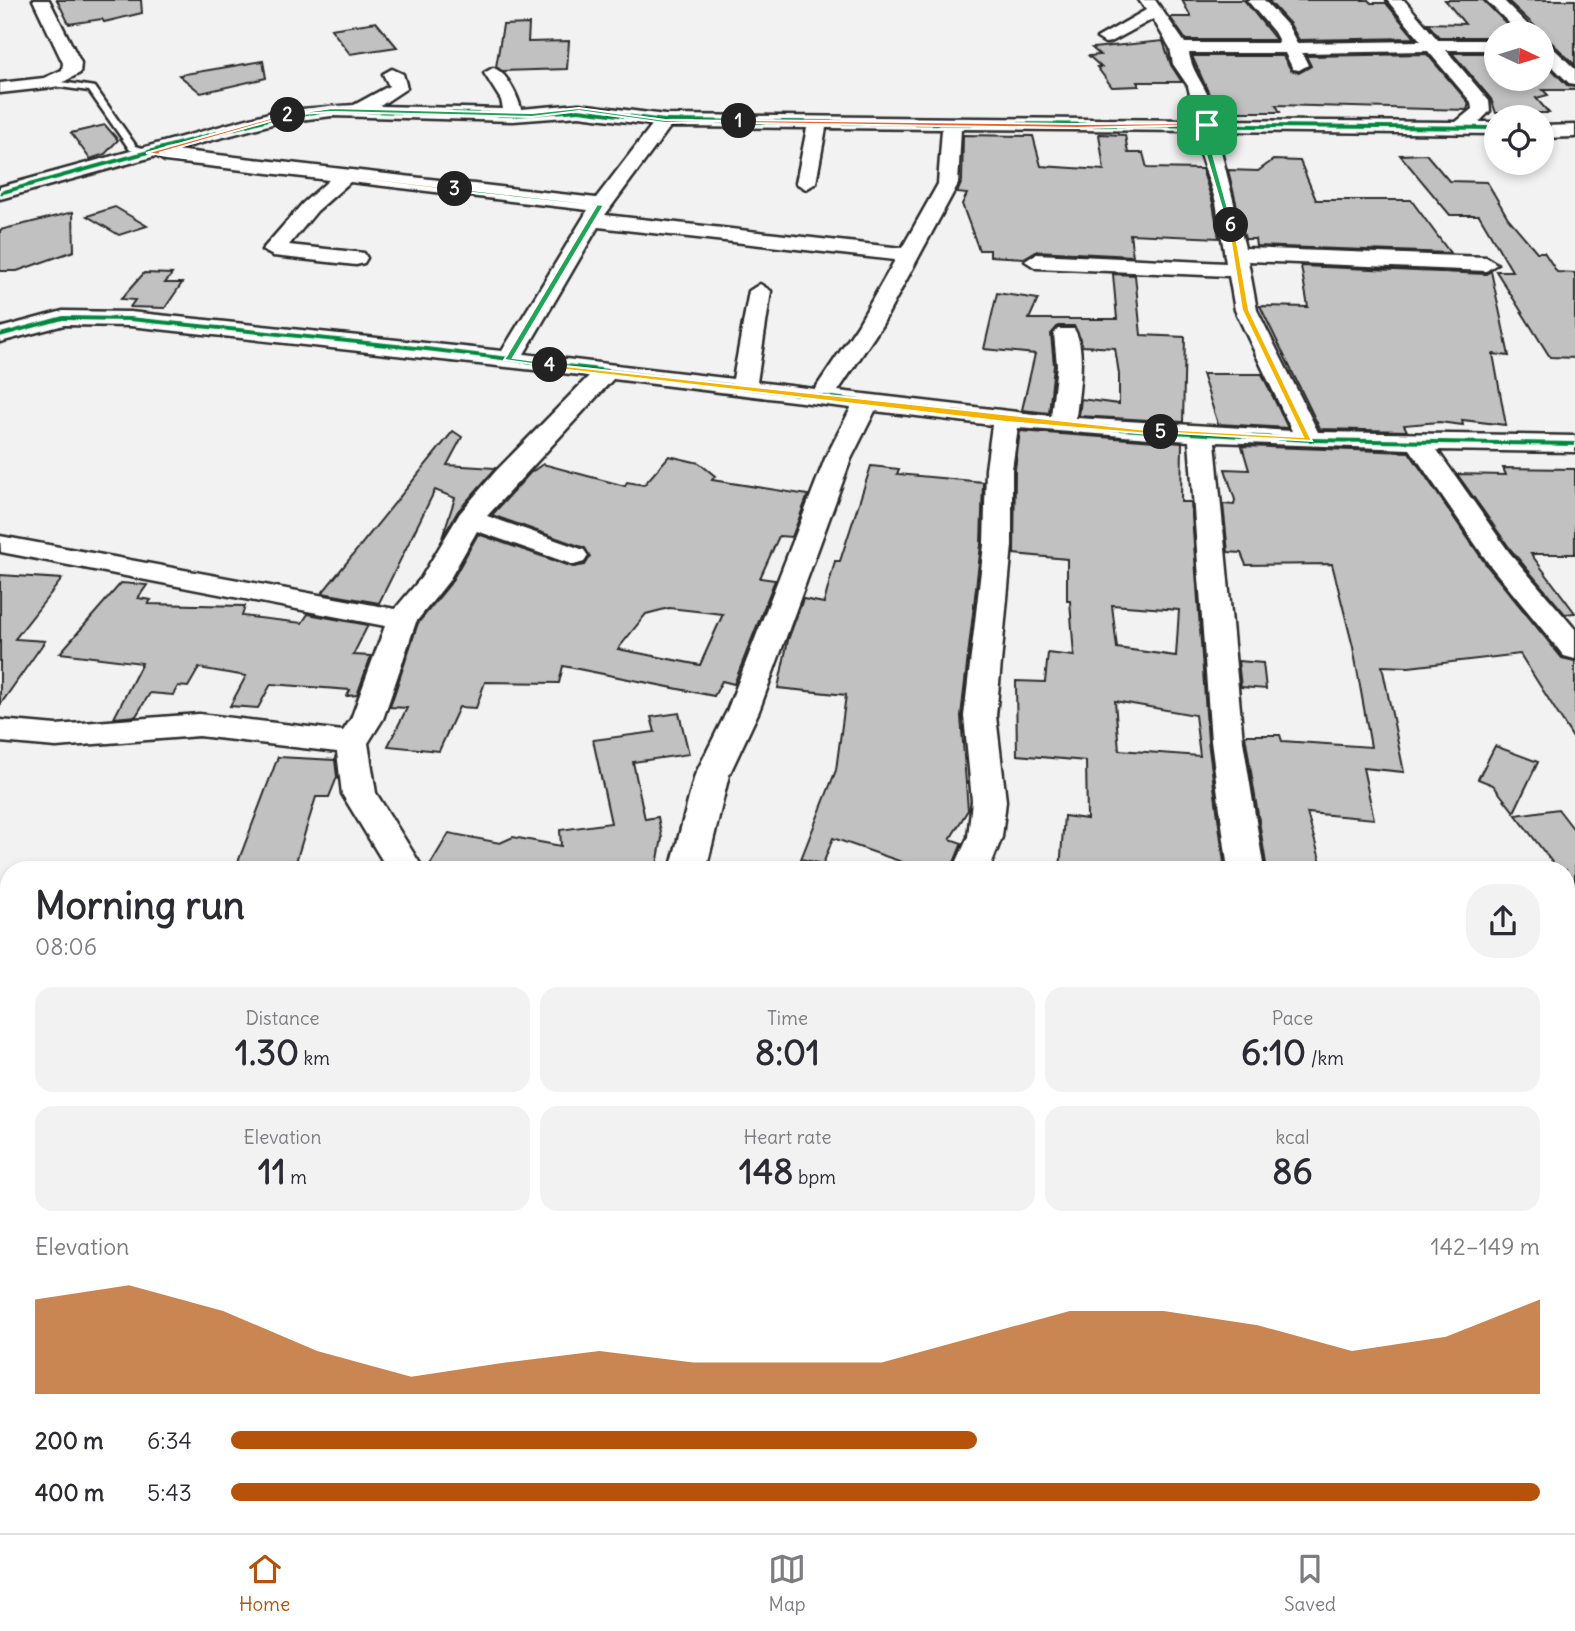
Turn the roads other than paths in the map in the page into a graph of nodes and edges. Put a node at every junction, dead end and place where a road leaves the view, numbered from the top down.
1 (41, 0) edge
2 (1255, 0) edge
3 (1395, 0) edge
4 (1494, 0) edge
5 (1151, 6) edge
6 (1516, 21) edge
7 (1105, 38) dead end
8 (1432, 45) junction
9 (1484, 45) edge
10 (1554, 46) edge
11 (1564, 46) dead end
12 (1179, 48) junction
13 (1554, 58) edge
14 (1302, 70) dead end
15 (393, 74) dead end
16 (493, 74) dead end
17 (1575, 79) edge
18 (48, 83) junction
19 (0, 88) edge
20 (356, 111) junction
21 (513, 115) junction
22 (665, 121) junction
23 (818, 122) junction
24 (952, 125) junction
25 (1207, 125) junction
26 (1463, 126) junction
27 (1484, 127) edge
28 (1575, 131) edge
29 (1554, 132) edge
30 (149, 153) junction
31 (345, 176) junction
32 (806, 183) dead end
33 (0, 193) edge
34 (596, 212) junction
35 (909, 255) junction
36 (356, 258) dead end
37 (1037, 261) dead end
38 (1238, 262) junction
39 (1486, 264) dead end
40 (760, 291) dead end
41 (1066, 334) dead end
42 (0, 335) edge
43 (508, 360) junction
44 (606, 372) junction
45 (744, 387) junction
46 (822, 397) junction
47 (866, 403) junction
48 (1006, 419) junction
49 (1063, 424) junction
50 (1201, 435) junction
51 (1309, 440) junction
52 (1418, 443) junction
53 (1575, 444) edge
54 (470, 519) junction
55 (1, 544) edge
56 (574, 556) dead end
57 (402, 620) junction
58 (1575, 649) edge
59 (0, 731) edge
60 (352, 743) junction
61 (400, 861) edge
62 (690, 861) edge
63 (975, 861) edge
64 (1245, 861) edge

1 - 18 street
2 - 14 street
3 - 8 street
4 - 6 street
5 - 7 street
5 - 12 street
8 - 9 street
8 - 12 street
8 - 26 street
10 - 11 street
12 - 25 street
13 - 17 street
15 - 20 street
16 - 21 street
18 - 19 street
18 - 30 lane
20 - 21 street
20 - 30 street
21 - 22 street
22 - 23 street
22 - 34 street
23 - 24 street
23 - 32 street
24 - 25 street
24 - 35 street
25 - 26 street
25 - 38 street
26 - 27 street
28 - 29 street
30 - 31 street
30 - 33 street
31 - 34 street
31 - 36 street
34 - 35 street
34 - 43 street
35 - 46 street
37 - 38 street
38 - 39 street
38 - 51 street
40 - 45 street
41 - 49 street
42 - 43 street
43 - 44 street
44 - 45 street
44 - 54 street
45 - 46 street
46 - 47 street
47 - 48 street
47 - 62 street
48 - 49 street
48 - 63 street
49 - 50 street
50 - 51 street
50 - 64 street
51 - 52 street
52 - 53 street
52 - 58 street
54 - 56 street
54 - 57 street
55 - 57 street
57 - 60 street
59 - 60 street
60 - 61 street

